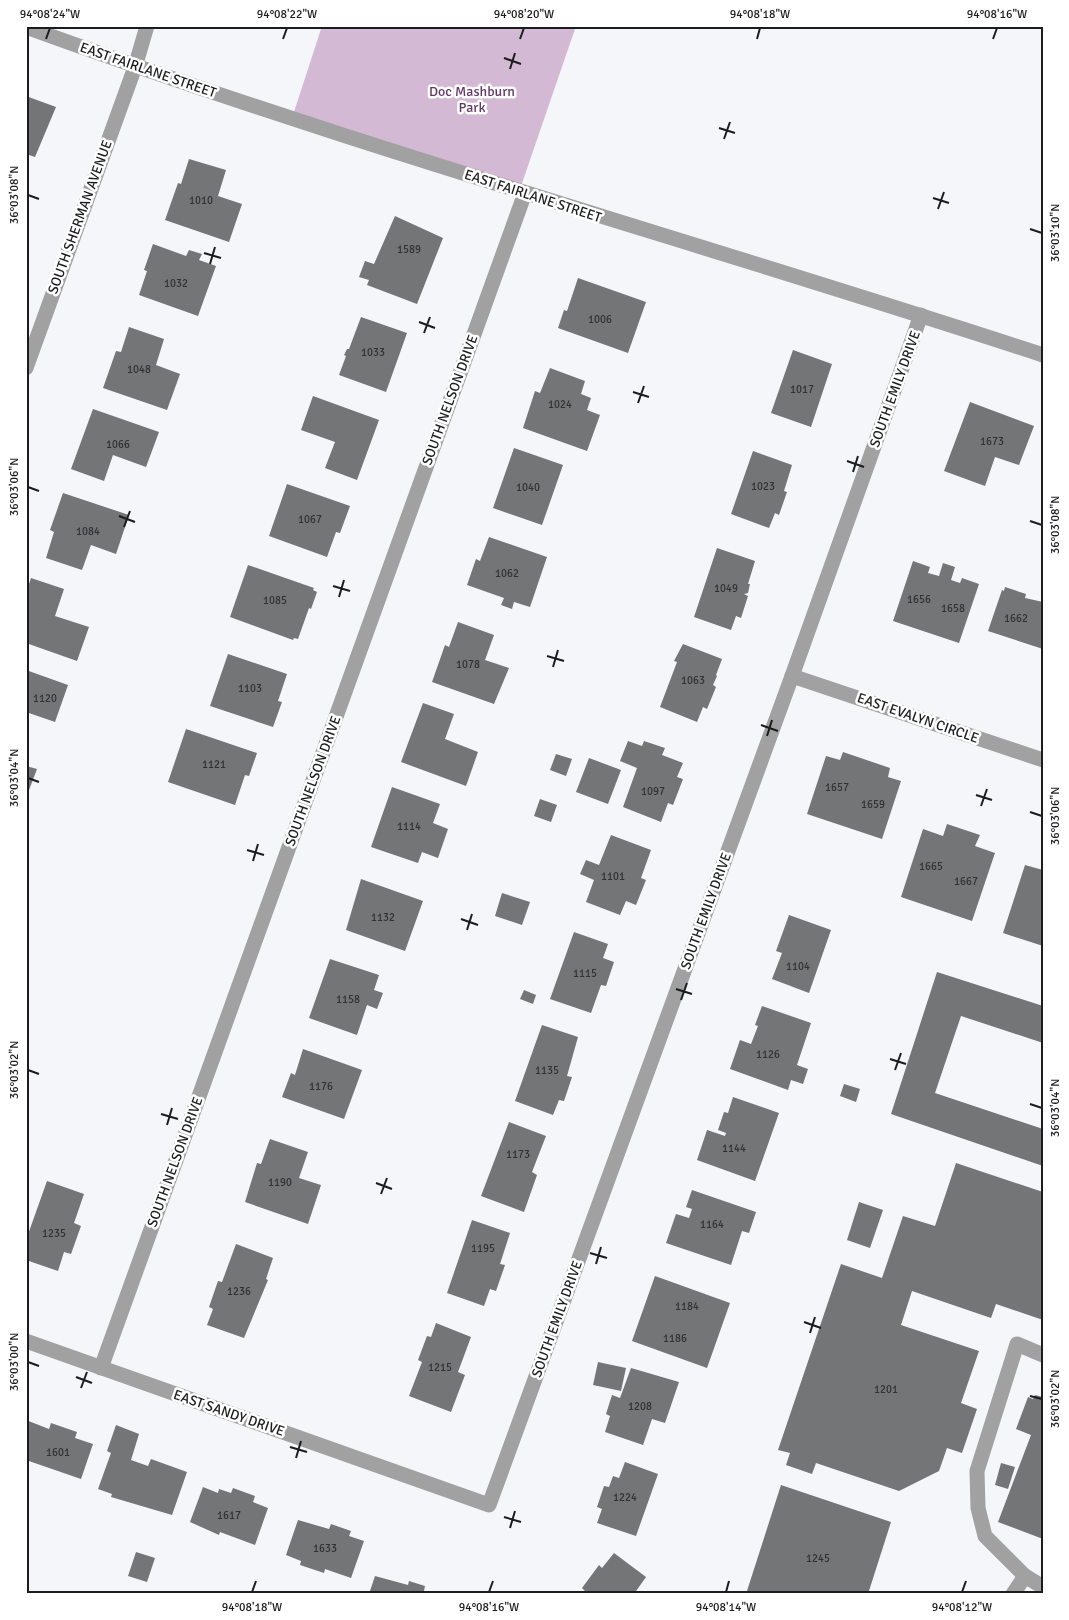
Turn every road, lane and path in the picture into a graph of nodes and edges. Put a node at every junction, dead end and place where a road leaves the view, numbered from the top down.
1 (147, 26) edge
2 (26, 27) edge
3 (135, 67) junction
4 (525, 193) junction
5 (921, 315) junction
6 (1043, 356) edge
7 (26, 368) edge
8 (792, 676) junction
9 (1043, 760) edge
10 (26, 1341) edge
11 (1043, 1355) edge
12 (101, 1368) junction
13 (489, 1505) joint
14 (1025, 1576) junction
15 (1043, 1587) edge
16 (1013, 1594) edge

1 - 3 street, SOUTH SHERMAN AVENUE
2 - 3 street, EAST FAIRLANE STREET
3 - 4 street, EAST FAIRLANE STREET
3 - 7 street, SOUTH SHERMAN AVENUE
4 - 5 street, EAST FAIRLANE STREET
4 - 12 street, SOUTH NELSON DRIVE
5 - 6 street, EAST FAIRLANE STREET
5 - 8 street, SOUTH EMILY DRIVE
8 - 9 street, EAST EVALYN CIRCLE
8 - 13 street, SOUTH EMILY DRIVE
10 - 12 street, EAST SANDY DRIVE
11 - 14 street
12 - 13 street, EAST SANDY DRIVE
14 - 15 street
14 - 16 street

